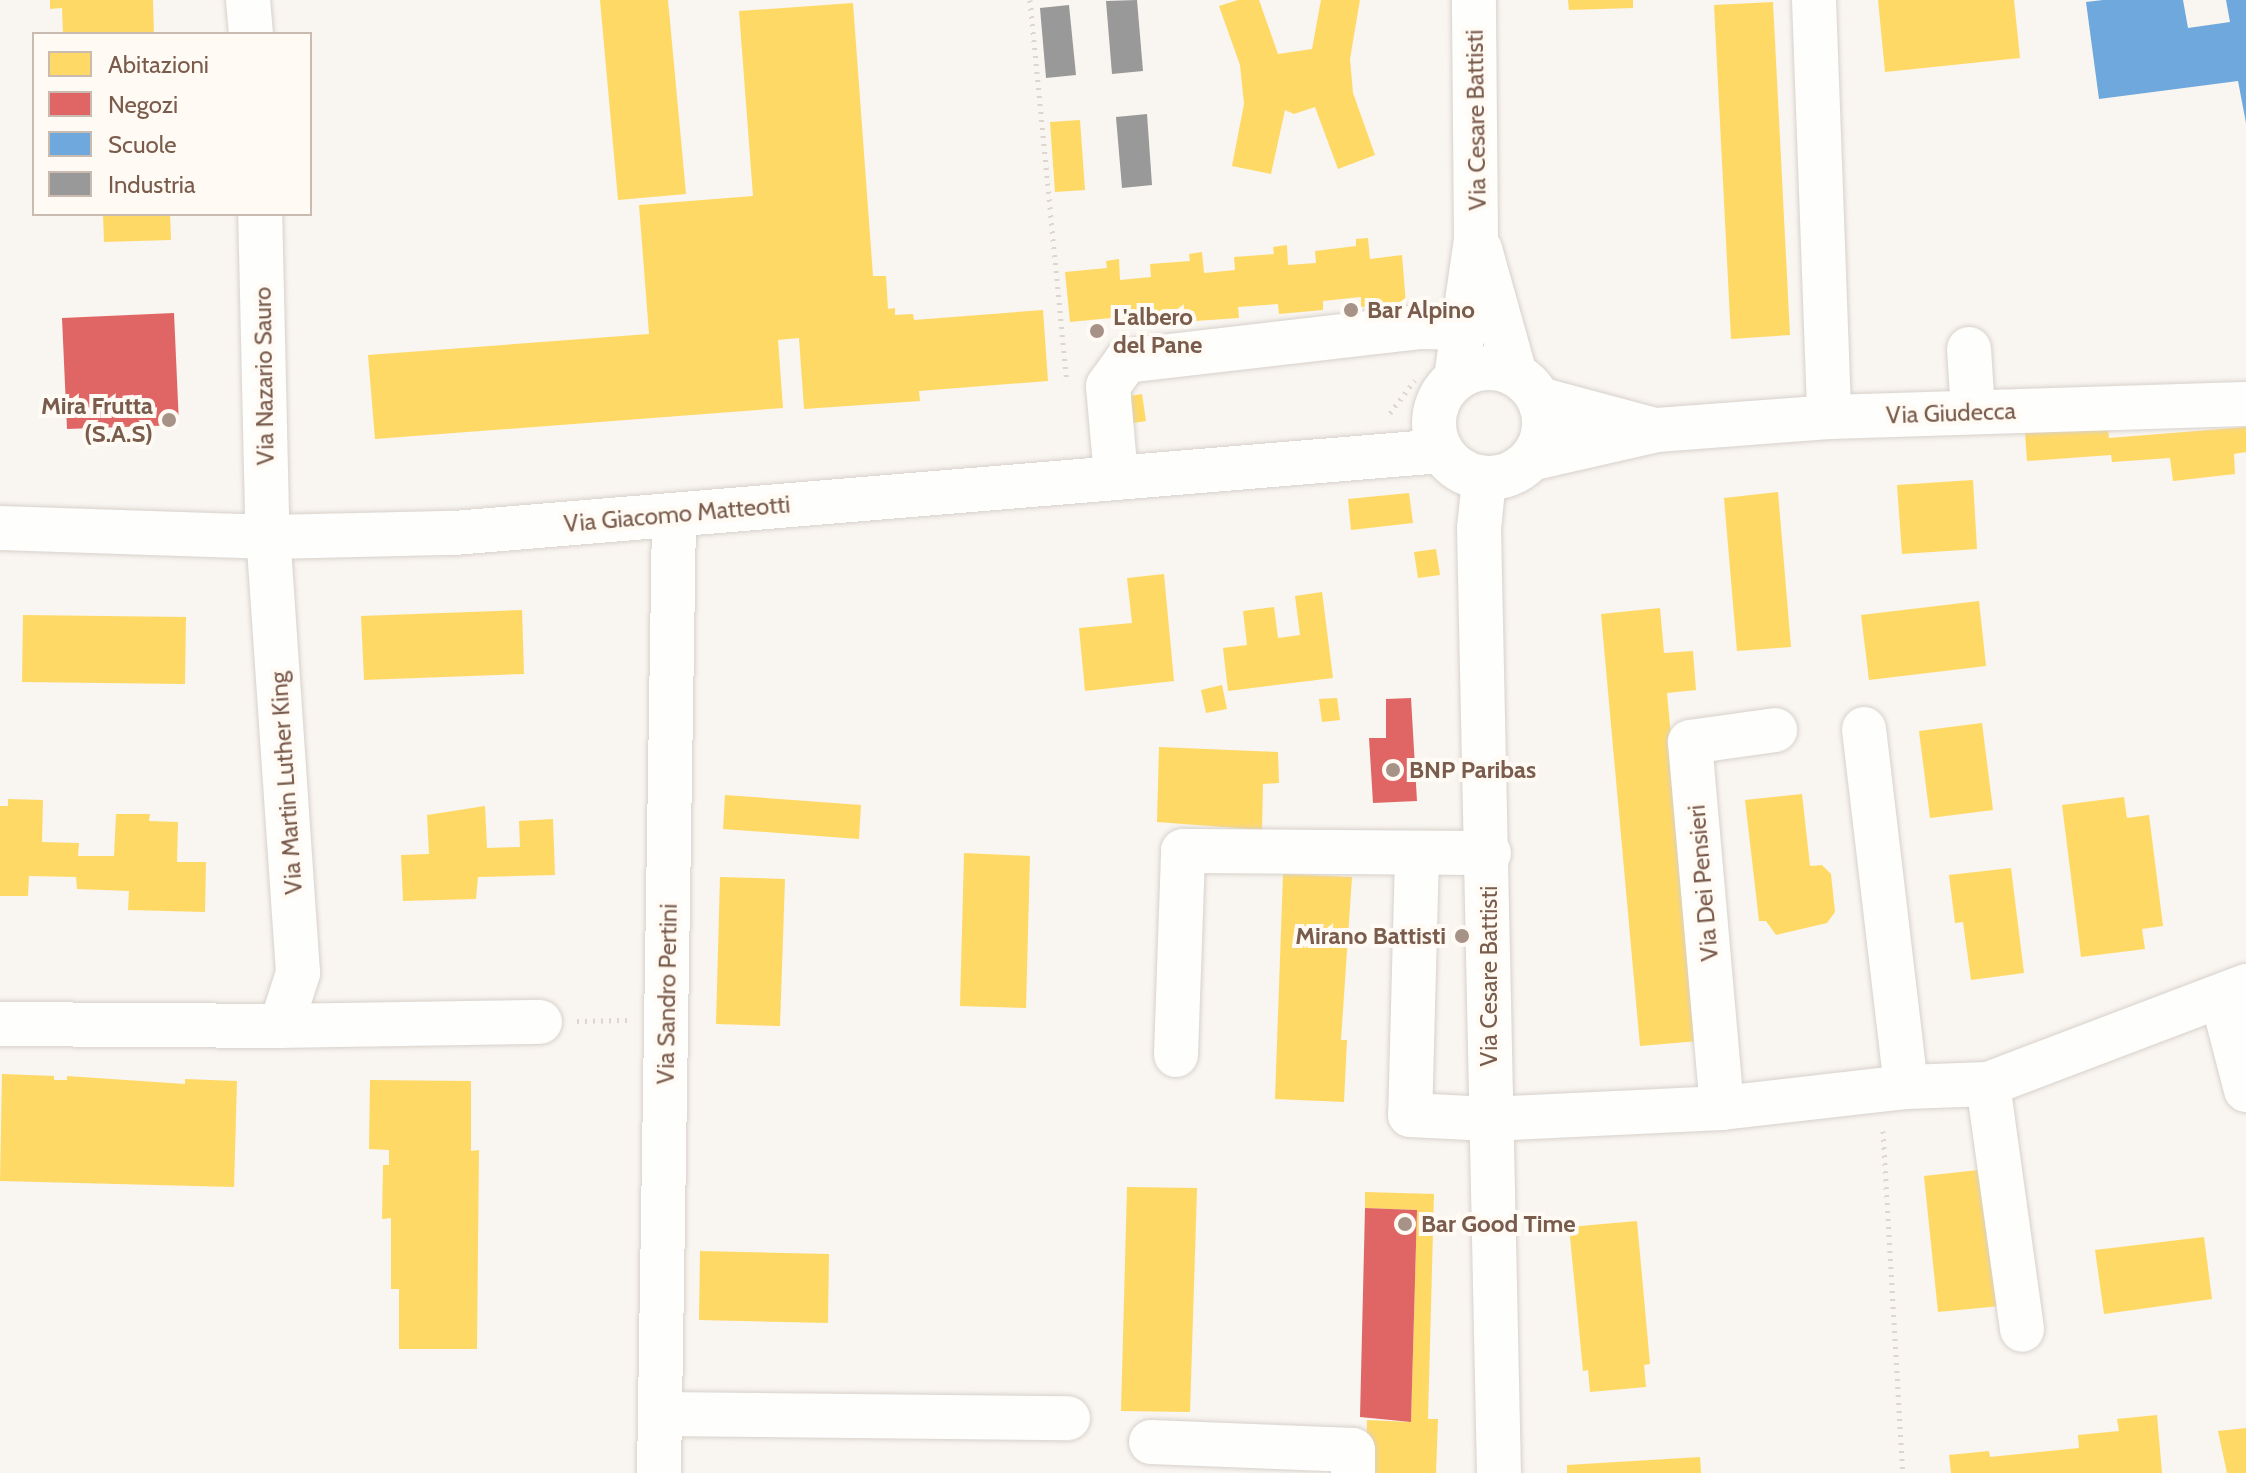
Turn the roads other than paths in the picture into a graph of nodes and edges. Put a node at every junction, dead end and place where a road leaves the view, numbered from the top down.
1 (248, 0) edge
2 (1474, 0) edge
3 (1814, 0) edge
4 (251, 32) edge
5 (260, 216) edge
6 (1476, 239) junction
7 (1466, 328) junction
8 (1969, 349) dead end
9 (1456, 378) junction
10 (1527, 386) junction
11 (2246, 404) edge
12 (1973, 411) junction
13 (1829, 417) junction
14 (1657, 430) junction
15 (1437, 434) junction
16 (1534, 458) junction
17 (1116, 476) junction
18 (1484, 480) junction
19 (674, 515) junction
20 (0, 528) edge
21 (271, 537) junction
22 (1864, 729) dead end
23 (1775, 730) dead end
24 (1489, 853) junction
25 (1417, 855) junction
26 (2234, 992) edge
27 (540, 1022) road end
28 (0, 1024) edge
29 (281, 1026) junction
30 (1176, 1055) dead end
31 (1988, 1084) junction
32 (1893, 1090) junction
33 (2246, 1090) edge
34 (1722, 1108) junction
35 (1489, 1119) junction
36 (2022, 1330) dead end
37 (660, 1414) junction
38 (1068, 1418) dead end
39 (1151, 1442) dead end
40 (659, 1473) edge
41 (1353, 1473) edge
42 (1499, 1473) edge

1 - 4 street
2 - 6 street, Via Cesare Battisti
3 - 13 street
5 - 21 street, Via Nazario Sauro
6 - 7 street, Via Cesare Battisti
6 - 10 street, Via Cesare Battisti
7 - 9 street, Via Cesare Battisti
7 - 17 street
8 - 12 street
9 - 10 street
9 - 15 street, Via Cesare Battisti
10 - 14 street, Via Giudecca
10 - 16 street, Via Cesare Battisti
11 - 12 street, Via Giudecca
12 - 13 street, Via Giudecca
13 - 14 street, Via Giudecca
14 - 16 street, Via Giudecca
15 - 17 street, Via Giacomo Matteotti
15 - 18 street
16 - 18 street
17 - 19 street, Via Giacomo Matteotti
18 - 24 street, Via Cesare Battisti
19 - 21 street, Via Giacomo Matteotti
19 - 37 street, Via Sandro Pertini
20 - 21 street, Via Giacomo Matteotti
21 - 29 street, Via Martin Luther King
22 - 32 street
23 - 34 street, Via Dei Pensieri
24 - 25 street
24 - 35 street, Via Cesare Battisti
25 - 30 street
25 - 35 street
26 - 31 street
26 - 33 street
27 - 29 street
28 - 29 street
31 - 32 street
31 - 36 street
32 - 34 street
34 - 35 street
35 - 42 street, Via Cesare Battisti
37 - 38 street
37 - 40 street, Via Sandro Pertini
39 - 41 street

